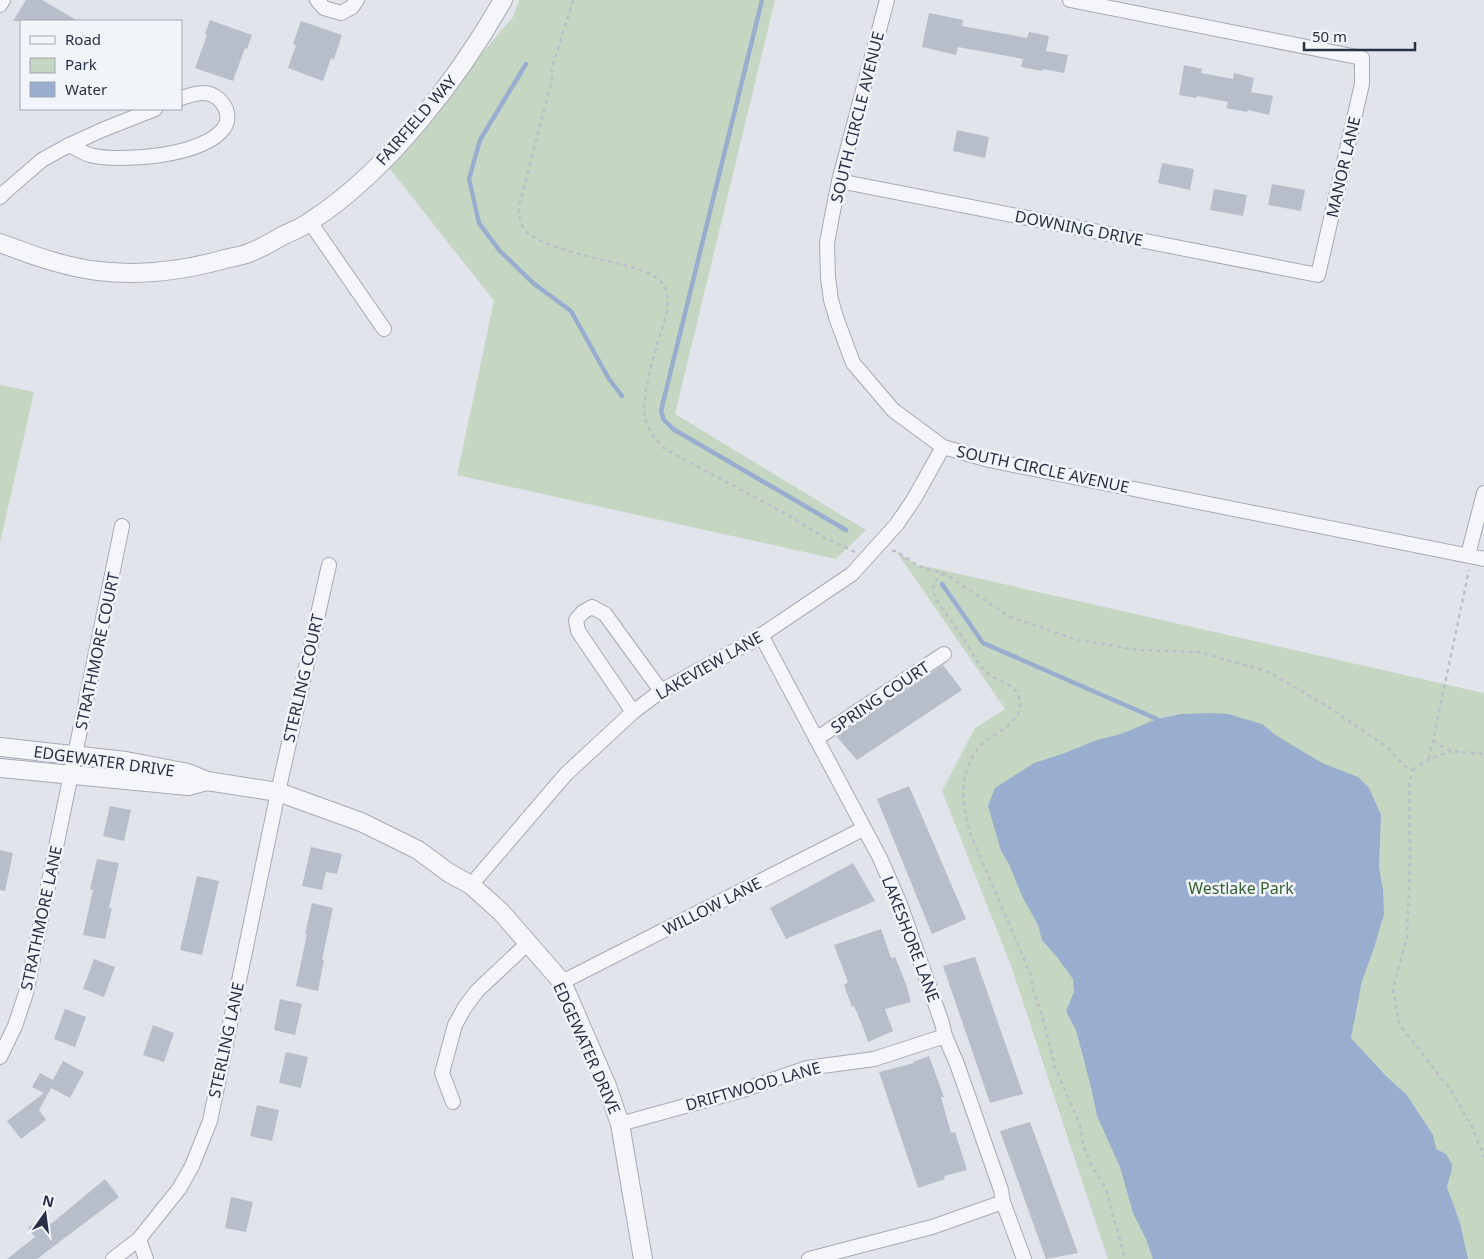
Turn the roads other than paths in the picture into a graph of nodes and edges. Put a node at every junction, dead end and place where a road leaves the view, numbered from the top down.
1 (3, 0) edge
2 (317, 0) edge
3 (357, 0) edge
4 (503, 0) edge
5 (888, 0) edge
6 (1070, 0) edge
7 (0, 4) edge
8 (182, 98) edge
9 (152, 110) edge
10 (69, 145) junction
11 (840, 181) junction
12 (0, 197) edge
13 (310, 222) junction
14 (0, 243) edge
15 (1318, 275) joint
16 (384, 329) dead end
17 (943, 447) junction
18 (1484, 494) edge
19 (122, 526) dead end
20 (1475, 557) edge
21 (329, 565) dead end
22 (761, 635) junction
23 (944, 654) dead end
24 (661, 691) junction
25 (633, 712) junction
26 (816, 739) junction
27 (0, 747) edge
28 (75, 756) junction
29 (0, 768) edge
30 (71, 775) junction
31 (207, 781) junction
32 (278, 792) junction
33 (863, 829) junction
34 (471, 885) junction
35 (528, 943) junction
36 (562, 982) junction
37 (945, 1036) junction
38 (0, 1057) edge
39 (453, 1102) dead end
40 (620, 1124) junction
41 (1003, 1202) junction
42 (139, 1239) junction
43 (113, 1259) edge
44 (146, 1259) edge
45 (643, 1259) edge
46 (809, 1259) edge
47 (1024, 1259) edge

1 - 7 street
2 - 3 street
4 - 13 street, FAIRFIELD WAY
5 - 11 street, SOUTH CIRCLE AVENUE
6 - 15 street, MANOR LANE
8 - 10 street
9 - 10 street
10 - 12 street
11 - 15 street, DOWNING DRIVE
11 - 17 street, SOUTH CIRCLE AVENUE
13 - 14 street, FAIRFIELD WAY
13 - 16 street
17 - 20 street, SOUTH CIRCLE AVENUE
17 - 22 street, LAKEVIEW LANE
18 - 20 street
19 - 28 street, STRATHMORE COURT
21 - 32 street, STERLING COURT
22 - 24 street, LAKEVIEW LANE
22 - 26 street, LAKESHORE LANE
23 - 26 street, SPRING COURT
24 - 25 street, LAKEVIEW LANE
24 - 25 street
25 - 34 street, LAKEVIEW LANE
26 - 33 street, LAKESHORE LANE
27 - 28 street, EDGEWATER DRIVE
28 - 30 street, STRATHMORE COURT
28 - 31 street, EDGEWATER DRIVE
29 - 30 street, EDGEWATER DRIVE
30 - 31 street, EDGEWATER DRIVE
30 - 38 street, STRATHMORE LANE
31 - 32 street, EDGEWATER DRIVE
32 - 34 street, EDGEWATER DRIVE
32 - 42 street, STERLING LANE
33 - 36 street, WILLOW LANE
33 - 37 street, LAKESHORE LANE
34 - 35 street, EDGEWATER DRIVE
35 - 36 street, EDGEWATER DRIVE
35 - 39 street
36 - 40 street, EDGEWATER DRIVE
37 - 40 street, DRIFTWOOD LANE
37 - 41 street, LAKESHORE LANE
40 - 45 street, EDGEWATER DRIVE
41 - 46 street
41 - 47 street, LAKESHORE LANE
42 - 43 street, STERLING LANE
42 - 44 street

